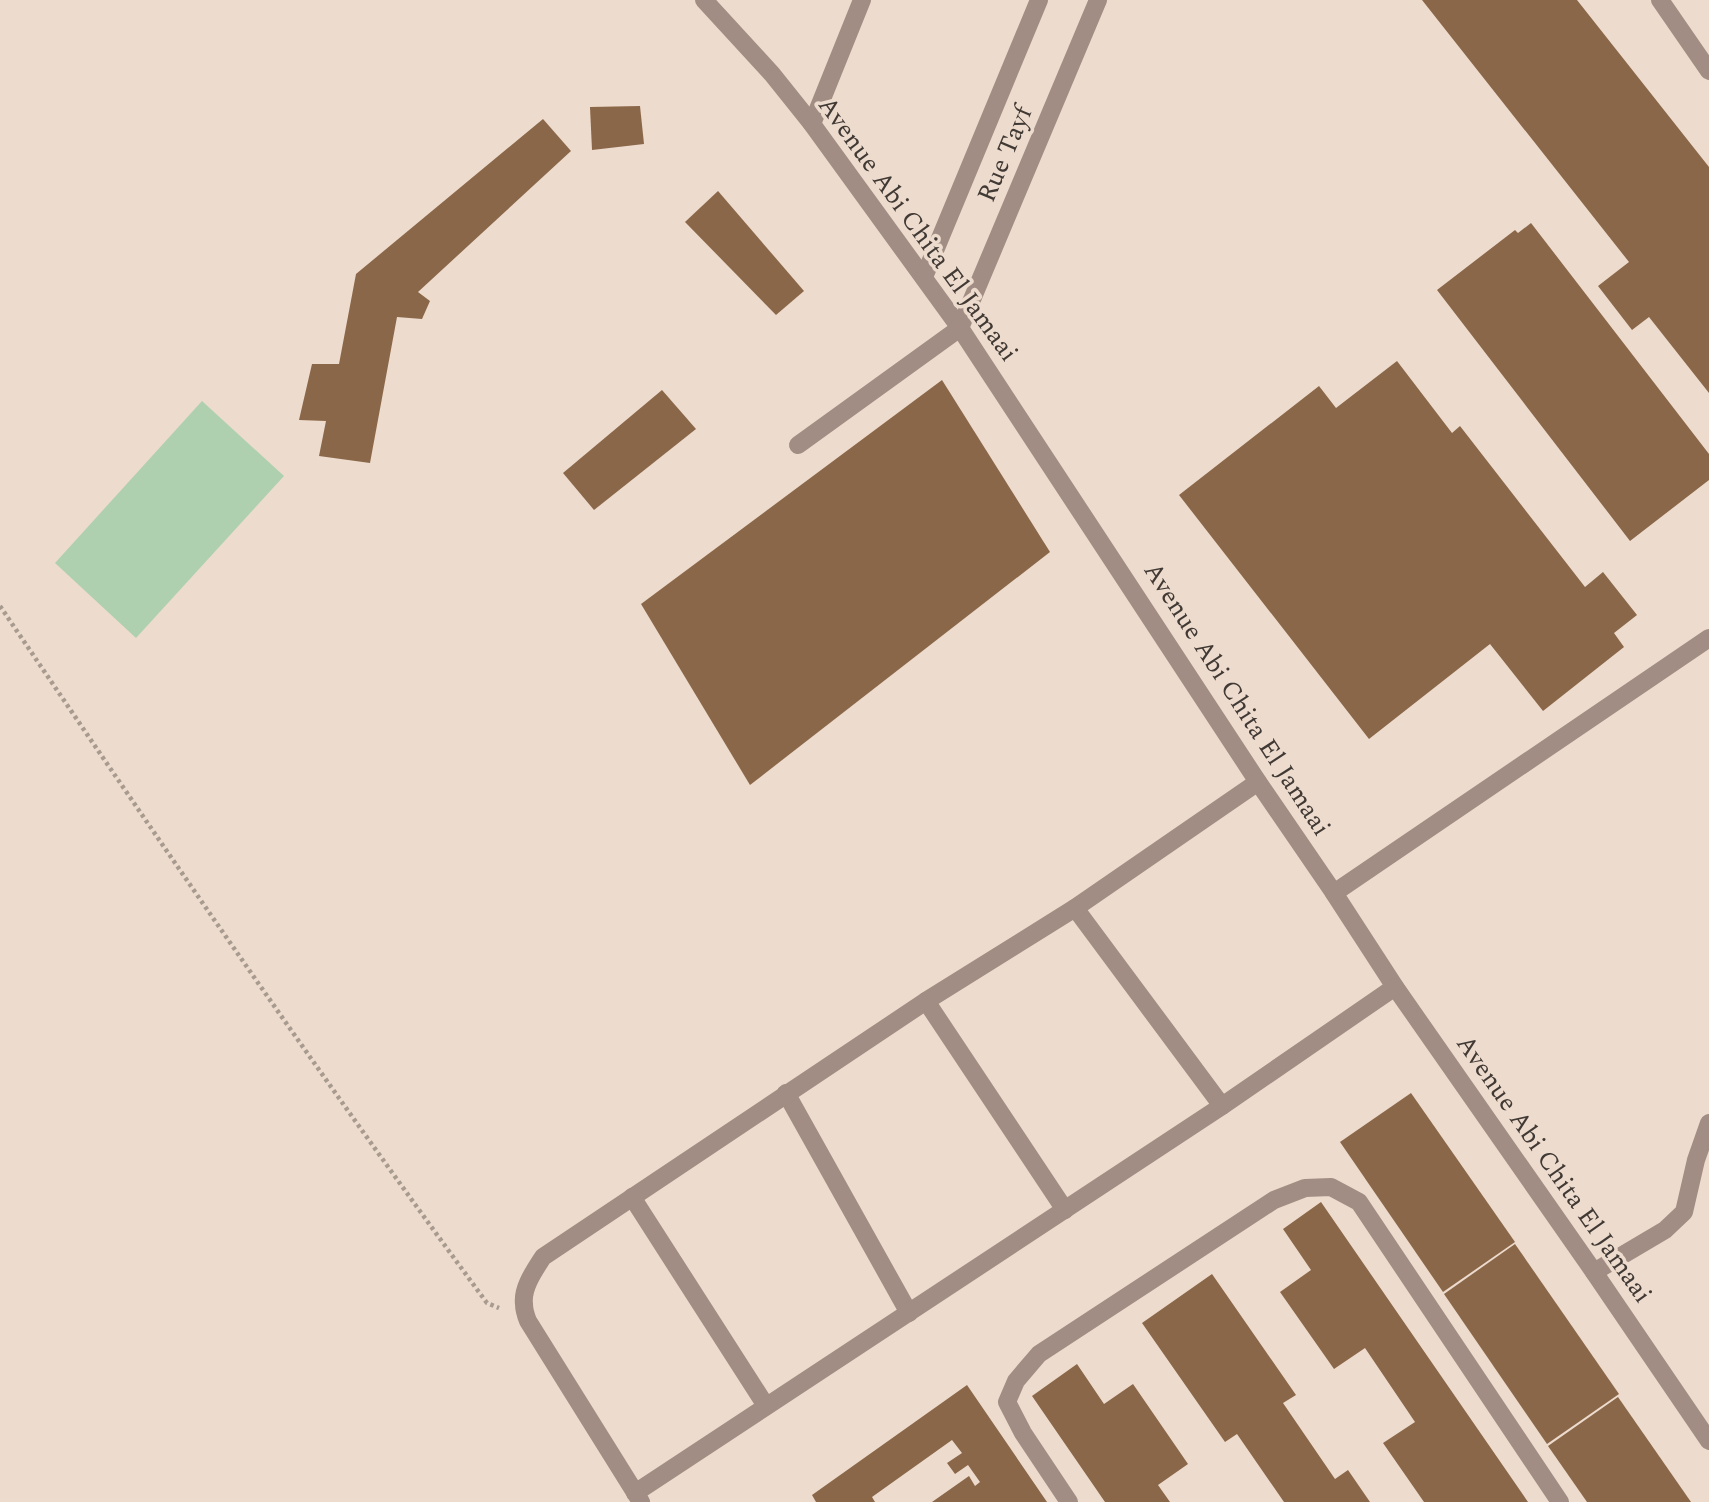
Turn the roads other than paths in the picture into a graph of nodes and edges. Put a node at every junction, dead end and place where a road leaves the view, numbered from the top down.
1 (704, 0) edge
2 (862, 0) edge
3 (1039, 0) edge
4 (1098, 0) edge
5 (1660, 0) edge
6 (1709, 71) edge
7 (812, 124) junction
8 (924, 277) junction
9 (960, 328) junction
10 (798, 445) dead end
11 (1709, 638) edge
12 (1258, 782) junction
13 (1334, 893) junction
14 (1075, 908) junction
15 (1395, 987) junction
16 (926, 1001) junction
17 (786, 1093) junction
18 (1222, 1107) junction
19 (1709, 1123) edge
20 (632, 1198) junction
21 (1065, 1210) junction
22 (1594, 1272) junction
23 (909, 1312) junction
24 (766, 1406) junction
25 (1709, 1441) edge
26 (638, 1497) edge
27 (1069, 1502) edge
28 (1560, 1502) edge

1 - 7 street, Avenue Abi Chita El Jamaai
2 - 7 street
3 - 8 street, Rue Tayf
4 - 9 street, Rue Tayf
5 - 6 street
7 - 8 street, Avenue Abi Chita El Jamaai
8 - 9 street, Avenue Abi Chita El Jamaai
9 - 10 street
9 - 12 street, Avenue Abi Chita El Jamaai
11 - 13 street
12 - 13 street, Avenue Abi Chita El Jamaai
12 - 14 street
13 - 15 street, Avenue Abi Chita El Jamaai
14 - 16 street
14 - 18 street
15 - 18 street
15 - 22 street, Avenue Abi Chita El Jamaai
16 - 17 street
16 - 21 street
17 - 20 street
17 - 23 street
18 - 21 street
19 - 22 street
20 - 24 street
20 - 26 street
21 - 23 street
22 - 25 street, Avenue Abi Chita El Jamaai
23 - 24 street
24 - 26 street
27 - 28 street

